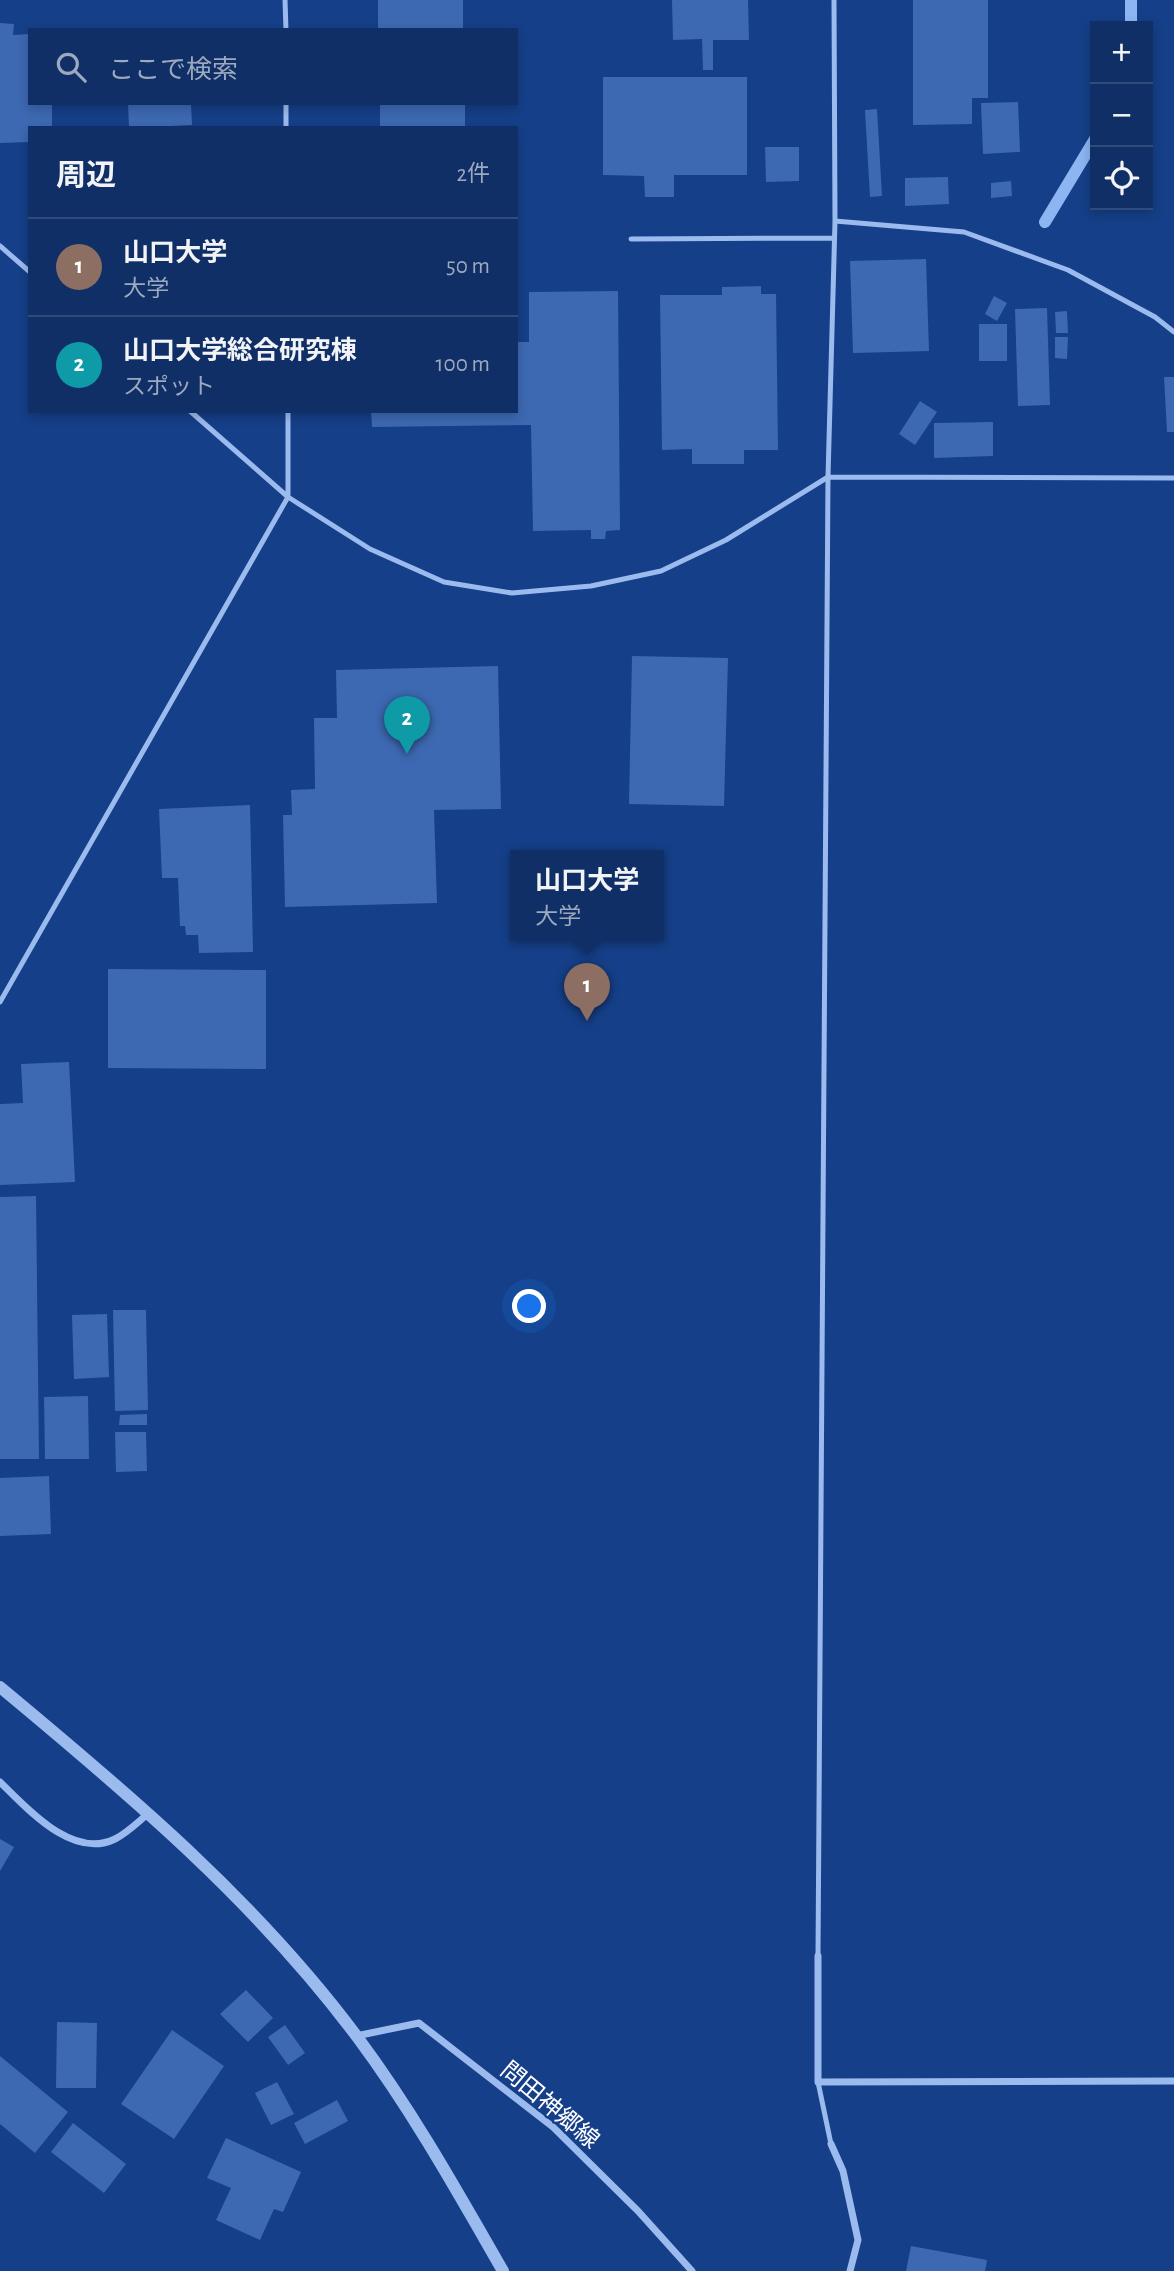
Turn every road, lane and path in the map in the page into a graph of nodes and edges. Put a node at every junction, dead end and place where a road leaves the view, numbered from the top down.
1 (285, 0) edge
2 (834, 0) edge
3 (286, 28) edge
4 (286, 105) edge
5 (286, 126) edge
6 (835, 221) junction
7 (834, 238) junction
8 (631, 239) dead end
9 (0, 246) edge
10 (28, 270) edge
11 (1174, 332) edge
12 (192, 413) edge
13 (288, 413) edge
14 (828, 477) junction
15 (1174, 478) edge
16 (288, 497) junction
17 (0, 1002) edge
18 (0, 1687) edge
19 (0, 1782) edge
20 (149, 1812) junction
21 (818, 1956) joint
22 (356, 2036) junction
23 (1174, 2081) edge
24 (818, 2082) junction
25 (831, 2144) joint
26 (503, 2271) edge
27 (692, 2271) edge
28 (849, 2271) edge

1 - 3 lane
2 - 6 lane
4 - 5 lane
6 - 7 lane
6 - 11 lane
7 - 8 lane
7 - 14 lane
9 - 10 lane
12 - 16 lane
13 - 16 lane
14 - 15 lane
14 - 16 lane
14 - 21 lane
16 - 17 lane
18 - 20 street
19 - 20 street
20 - 22 street
21 - 24 street
22 - 26 street
22 - 27 street, 問田神郷線
23 - 24 street
24 - 25 lane
25 - 28 street

